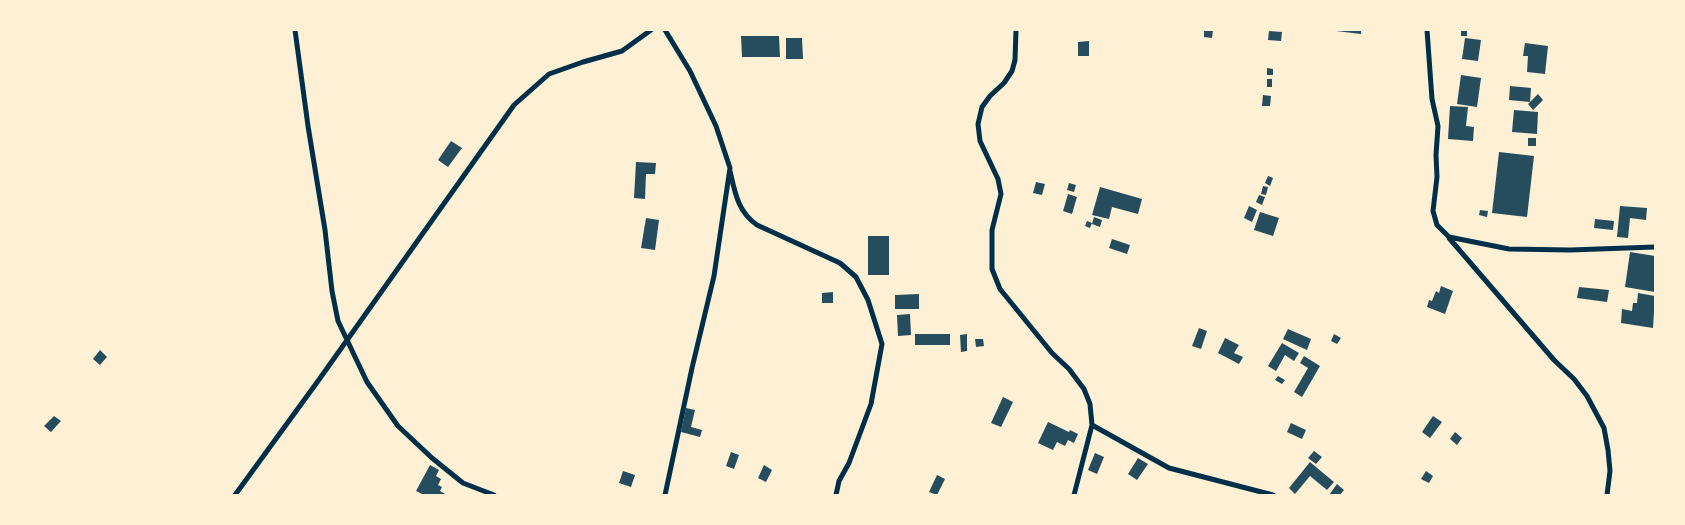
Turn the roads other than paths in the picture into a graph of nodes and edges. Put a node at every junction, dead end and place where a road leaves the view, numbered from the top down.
1 (295, 30) edge
2 (651, 30) edge
3 (665, 30) edge
4 (1016, 30) edge
5 (1427, 30) edge
6 (730, 168) junction
7 (1448, 237) junction
8 (1655, 247) edge
9 (347, 340) junction
10 (1092, 425) junction
11 (235, 495) edge
12 (494, 495) edge
13 (665, 495) edge
14 (836, 495) edge
15 (1074, 495) edge
16 (1273, 495) edge
17 (1607, 495) edge

1 - 9 street
2 - 9 street
3 - 6 street
4 - 10 street
5 - 7 street
6 - 13 street
6 - 14 street
7 - 8 street
7 - 17 street
9 - 11 street
9 - 12 street
10 - 15 street
10 - 16 street

